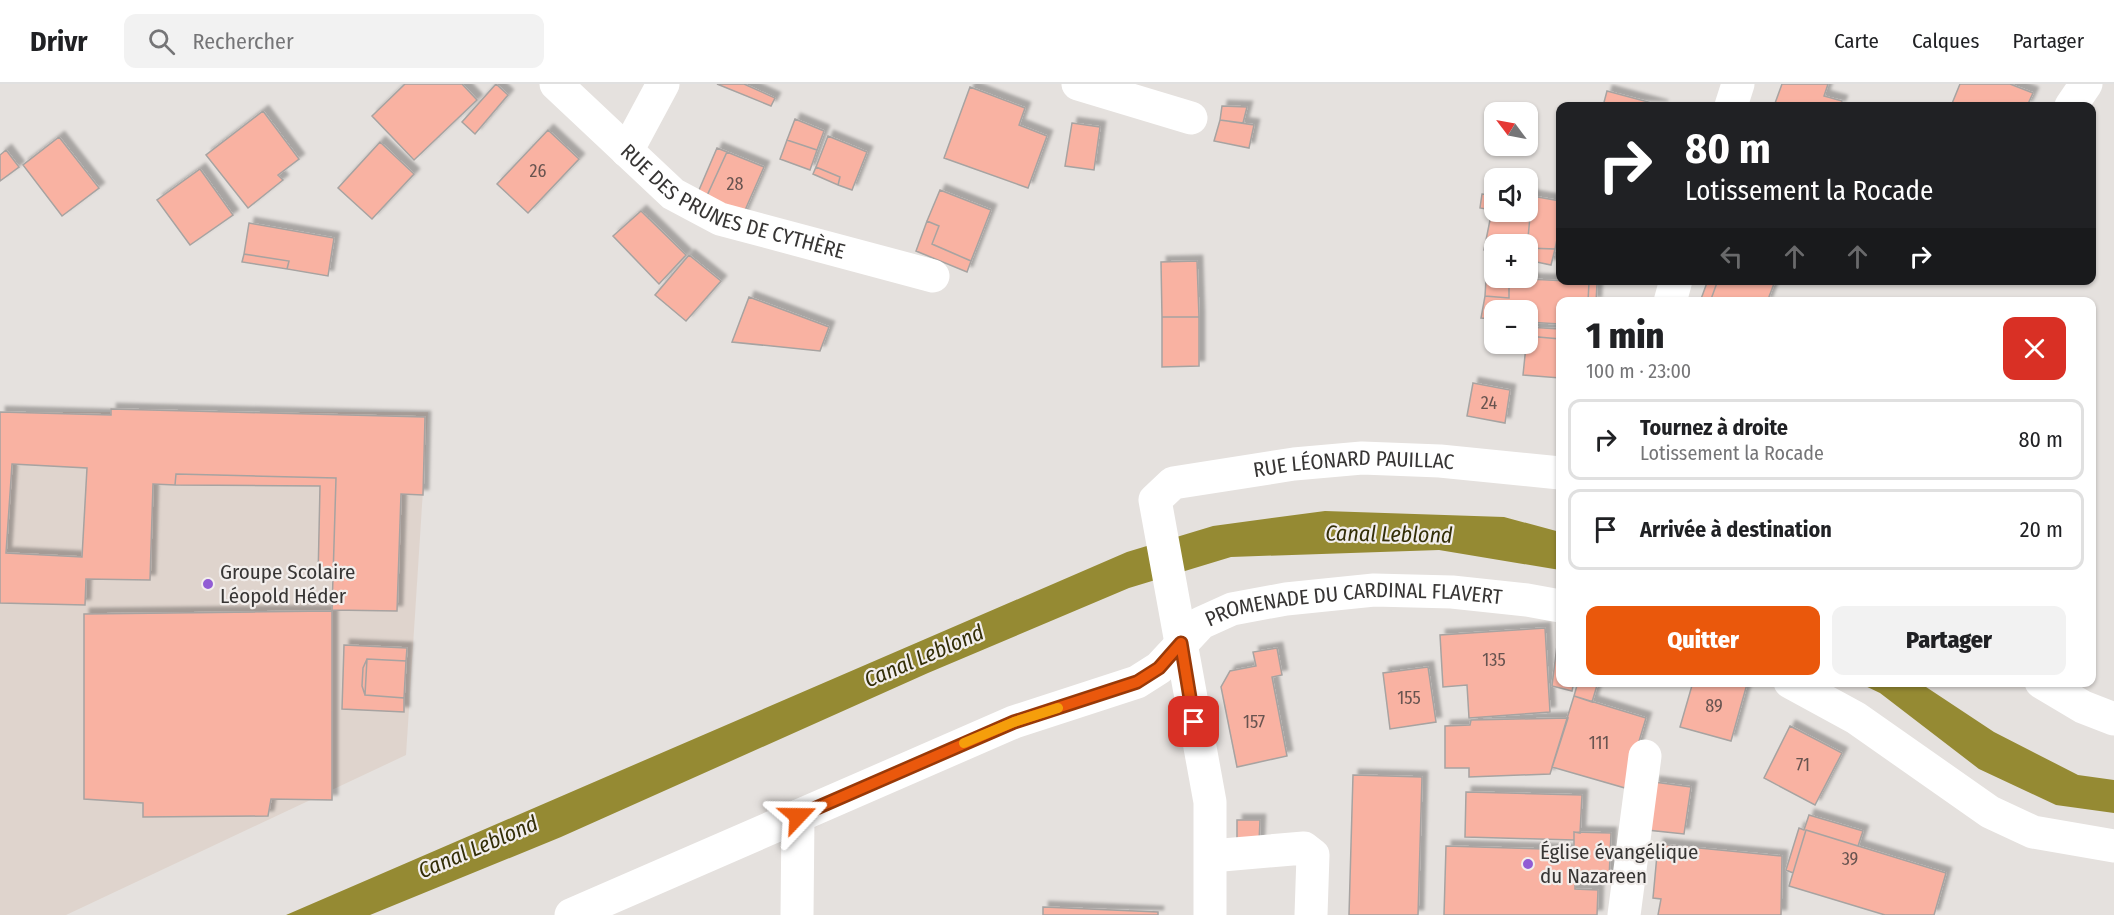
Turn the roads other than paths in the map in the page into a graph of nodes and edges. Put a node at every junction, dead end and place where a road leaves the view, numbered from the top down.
1 (556, 84) edge
2 (663, 84) edge
3 (1078, 84) edge
4 (1738, 84) edge
5 (2086, 84) edge
6 (1732, 102) edge
7 (2074, 102) edge
8 (1191, 118) dead end
9 (627, 151) junction
10 (933, 276) dead end
11 (1556, 473) edge
12 (1556, 605) edge
13 (1181, 643) junction
14 (1799, 687) edge
15 (2050, 687) edge
16 (2114, 718) edge
17 (1645, 756) dead end
18 (798, 816) junction
19 (2114, 846) edge
20 (1211, 856) junction
21 (572, 915) edge
22 (797, 915) edge
23 (1210, 915) edge
24 (1311, 915) edge
25 (1624, 915) edge

1 - 9 street, RUE DES PRUNES DE CYTHÈRE
2 - 9 street
3 - 8 street
4 - 6 street
5 - 7 street
9 - 10 street, RUE DES PRUNES DE CYTHÈRE
11 - 13 street, RUE LÉONARD PAUILLAC
12 - 13 street, PROMENADE DU CARDINAL FLAVERT
13 - 18 street, PROMENADE DU CARDINAL FLAVERT
13 - 20 street
14 - 19 street
15 - 16 street
17 - 25 street
18 - 21 street, PROMENADE DU CARDINAL FLAVERT
18 - 22 street
20 - 23 street
20 - 24 street

